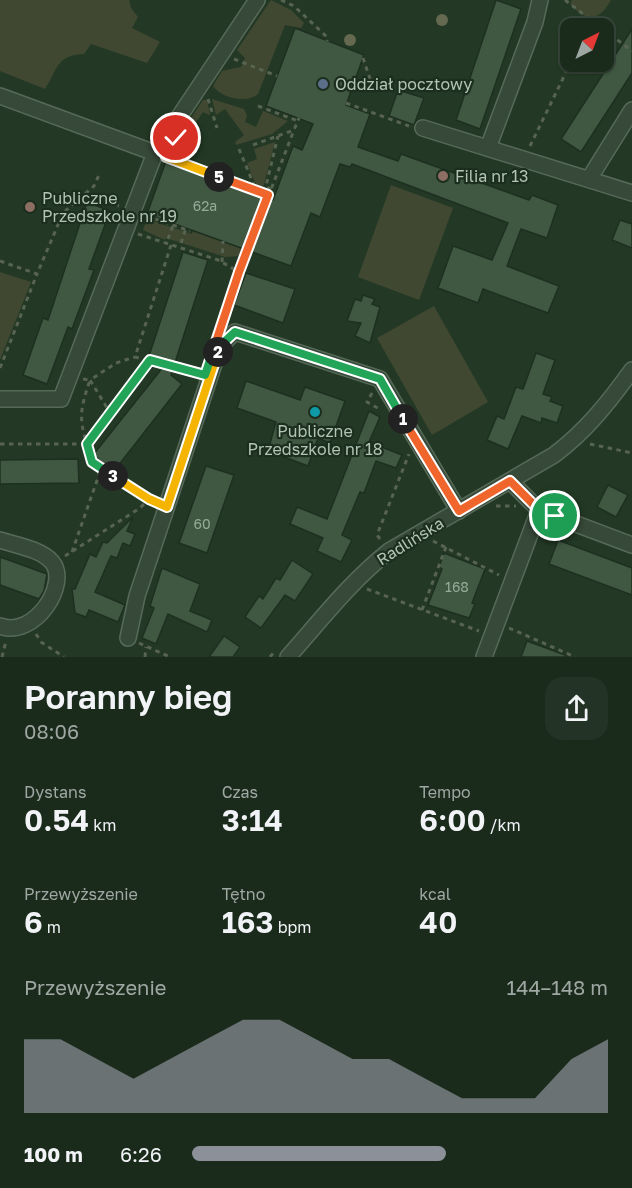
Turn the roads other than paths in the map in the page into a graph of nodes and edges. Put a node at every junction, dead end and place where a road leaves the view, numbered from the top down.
1 (257, 0) edge
2 (540, 0) edge
3 (0, 96) edge
4 (632, 110) edge
5 (417, 127) road end
6 (488, 148) junction
7 (160, 153) junction
8 (589, 179) junction
9 (632, 193) edge
10 (632, 370) edge
11 (0, 399) edge
12 (510, 481) junction
13 (539, 510) junction
14 (459, 511) junction
15 (0, 540) edge
16 (632, 545) edge
17 (0, 626) edge
18 (307, 635) junction
19 (128, 638) road end
20 (288, 657) edge
21 (294, 657) edge
22 (484, 657) edge

1 - 7 street
2 - 6 street
3 - 7 street
4 - 8 street
5 - 6 street
6 - 8 street
7 - 11 street
8 - 9 street
10 - 12 street, Radlińska
12 - 13 street
12 - 14 street, Radlińska
13 - 16 street
13 - 22 street
14 - 18 street, Radlińska
14 - 19 street
15 - 17 street
18 - 20 street, Radlińska
18 - 21 street, Radlińska

